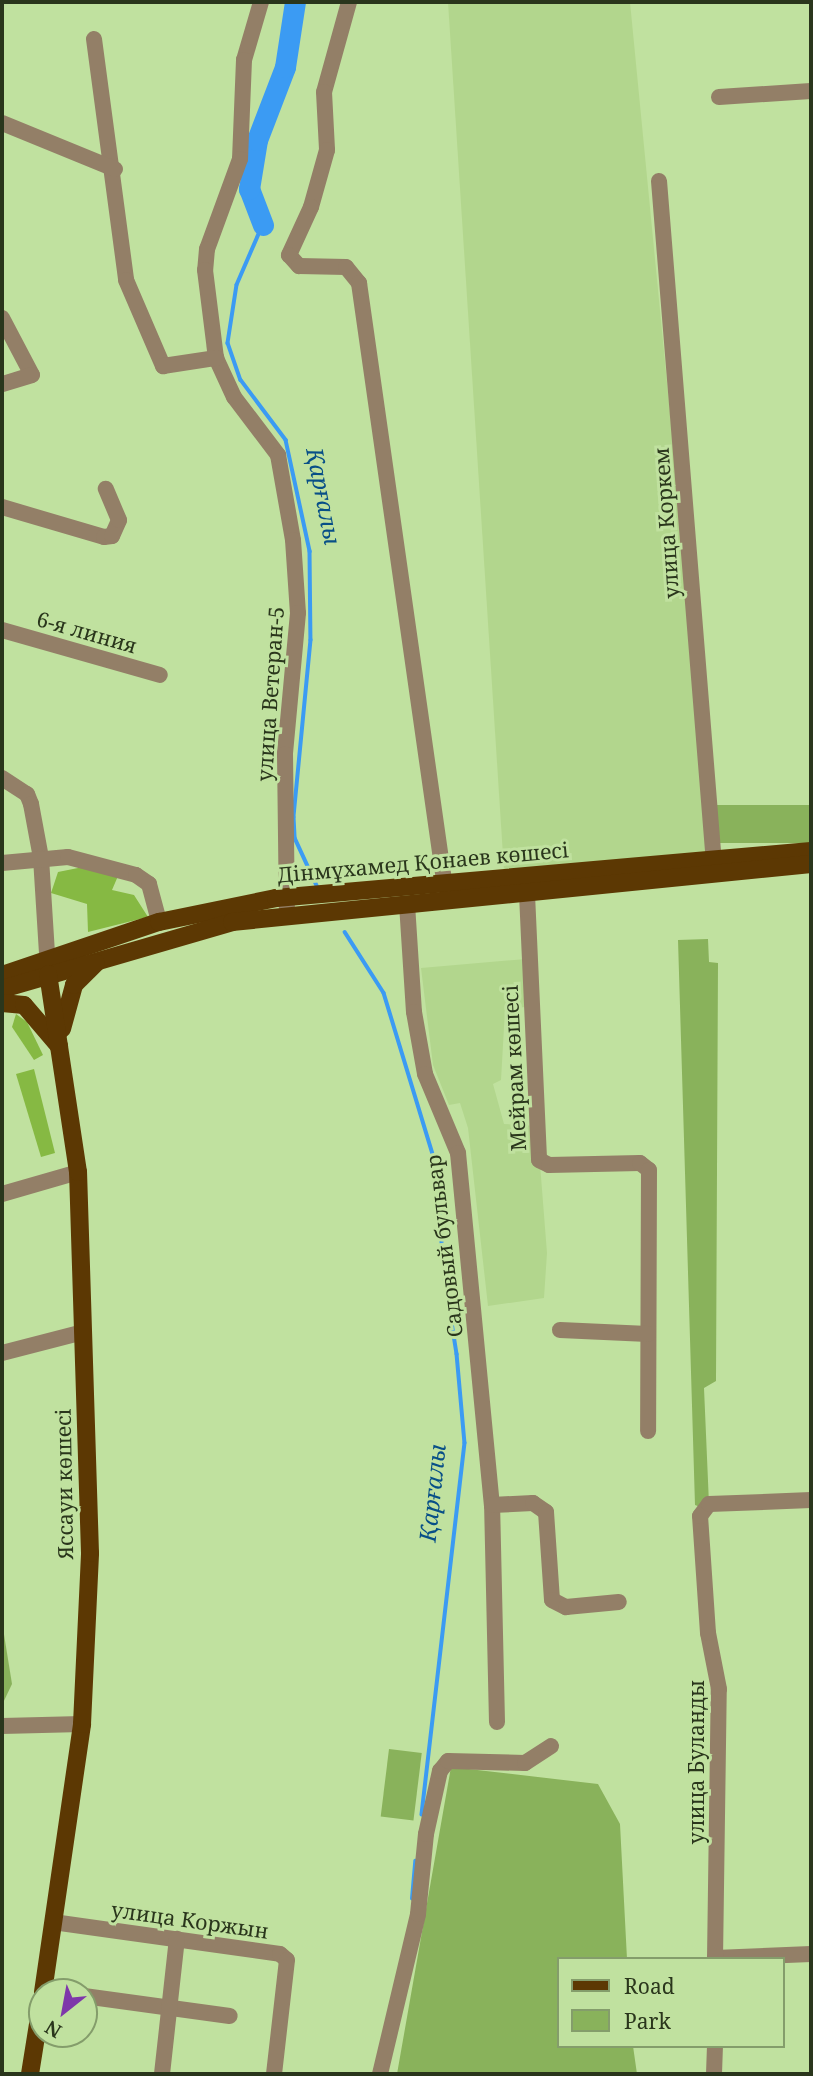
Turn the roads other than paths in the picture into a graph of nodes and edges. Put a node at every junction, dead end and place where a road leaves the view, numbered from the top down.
1 (261, 2) edge
2 (349, 2) edge
3 (94, 39) dead end
4 (811, 91) edge
5 (719, 97) dead end
6 (2, 123) edge
7 (115, 169) junction
8 (659, 181) dead end
9 (2, 318) edge
10 (216, 358) junction
11 (2, 384) edge
12 (106, 489) dead end
13 (2, 507) edge
14 (2, 630) edge
15 (160, 675) dead end
16 (2, 778) edge
17 (811, 851) edge
18 (41, 858) junction
19 (2, 863) edge
20 (714, 863) junction
21 (811, 864) edge
22 (445, 887) junction
23 (527, 894) junction
24 (311, 904) junction
25 (407, 904) junction
26 (286, 906) junction
27 (159, 922) junction
28 (130, 948) junction
29 (47, 967) junction
30 (2, 975) edge
31 (2, 989) edge
32 (2, 1003) edge
33 (59, 1046) junction
34 (78, 1172) junction
35 (2, 1194) edge
36 (560, 1330) dead end
37 (83, 1332) junction
38 (648, 1334) junction
39 (2, 1353) edge
40 (648, 1431) dead end
41 (811, 1500) edge
42 (492, 1505) junction
43 (619, 1602) dead end
44 (498, 1722) dead end
45 (82, 1724) junction
46 (2, 1726) edge
47 (551, 1746) dead end
48 (53, 1922) junction
49 (177, 1939) junction
50 (811, 1954) edge
51 (715, 1957) edge
52 (739, 1957) edge
53 (47, 1978) edge
54 (98, 1998) edge
55 (170, 2007) junction
56 (230, 2016) dead end
57 (35, 2048) edge
58 (715, 2048) edge
59 (30, 2074) edge
60 (162, 2074) edge
61 (274, 2074) edge
62 (380, 2074) edge
63 (714, 2074) edge

1 - 10 street, улица Ветеран-5
2 - 22 street
3 - 7 street
4 - 5 street
6 - 7 street
7 - 10 street
8 - 20 street, улица Коркем
9 - 11 street
10 - 26 street, улица Ветеран-5
12 - 13 street
14 - 15 street, 6-я линия
16 - 18 street
17 - 20 main road, Дінмұхамед Қонаев көшесі
18 - 19 street
18 - 27 street
18 - 29 street
20 - 22 main road, Дінмұхамед Қонаев көшесі
21 - 23 main road, Дінмұхамед Қонаев көшесі
22 - 24 main road, Дінмұхамед Қонаев көшесі
23 - 25 main road, Дінмұхамед Қонаев көшесі
23 - 38 street, Мейрам көшесі
24 - 25 main road, Дінмұхамед Қонаев көшесі
24 - 26 main road, Дінмұхамед Қонаев көшесі
25 - 42 street, Садовый бульвар
26 - 27 main road, Дінмұхамед Қонаев көшесі
26 - 28 main road, Дінмұхамед Қонаев көшесі
27 - 29 main road, Дінмұхамед Қонаев көшесі
28 - 29 main road, Дінмұхамед Қонаев көшесі
28 - 33 main road
29 - 30 main road
29 - 31 main road
29 - 33 main road, Яссауи көшесі
32 - 33 main road
33 - 34 main road, Яссауи көшесі
34 - 35 street
34 - 37 main road, Яссауи көшесі
36 - 38 street
37 - 39 street
37 - 45 main road, Яссауи көшесі
38 - 40 street, Мейрам көшесі
41 - 51 street, улица Буланды
42 - 43 street
42 - 44 street, Садовый бульвар
45 - 46 street
45 - 48 main road, Яссауи көшесі
47 - 62 street
48 - 49 street, улица Коржын
48 - 53 main road, Яссауи көшесі
49 - 55 street
49 - 61 street, улица Коржын
50 - 52 street
54 - 55 street
55 - 56 street
55 - 60 street
57 - 59 main road, Яссауи көшесі
58 - 63 street

